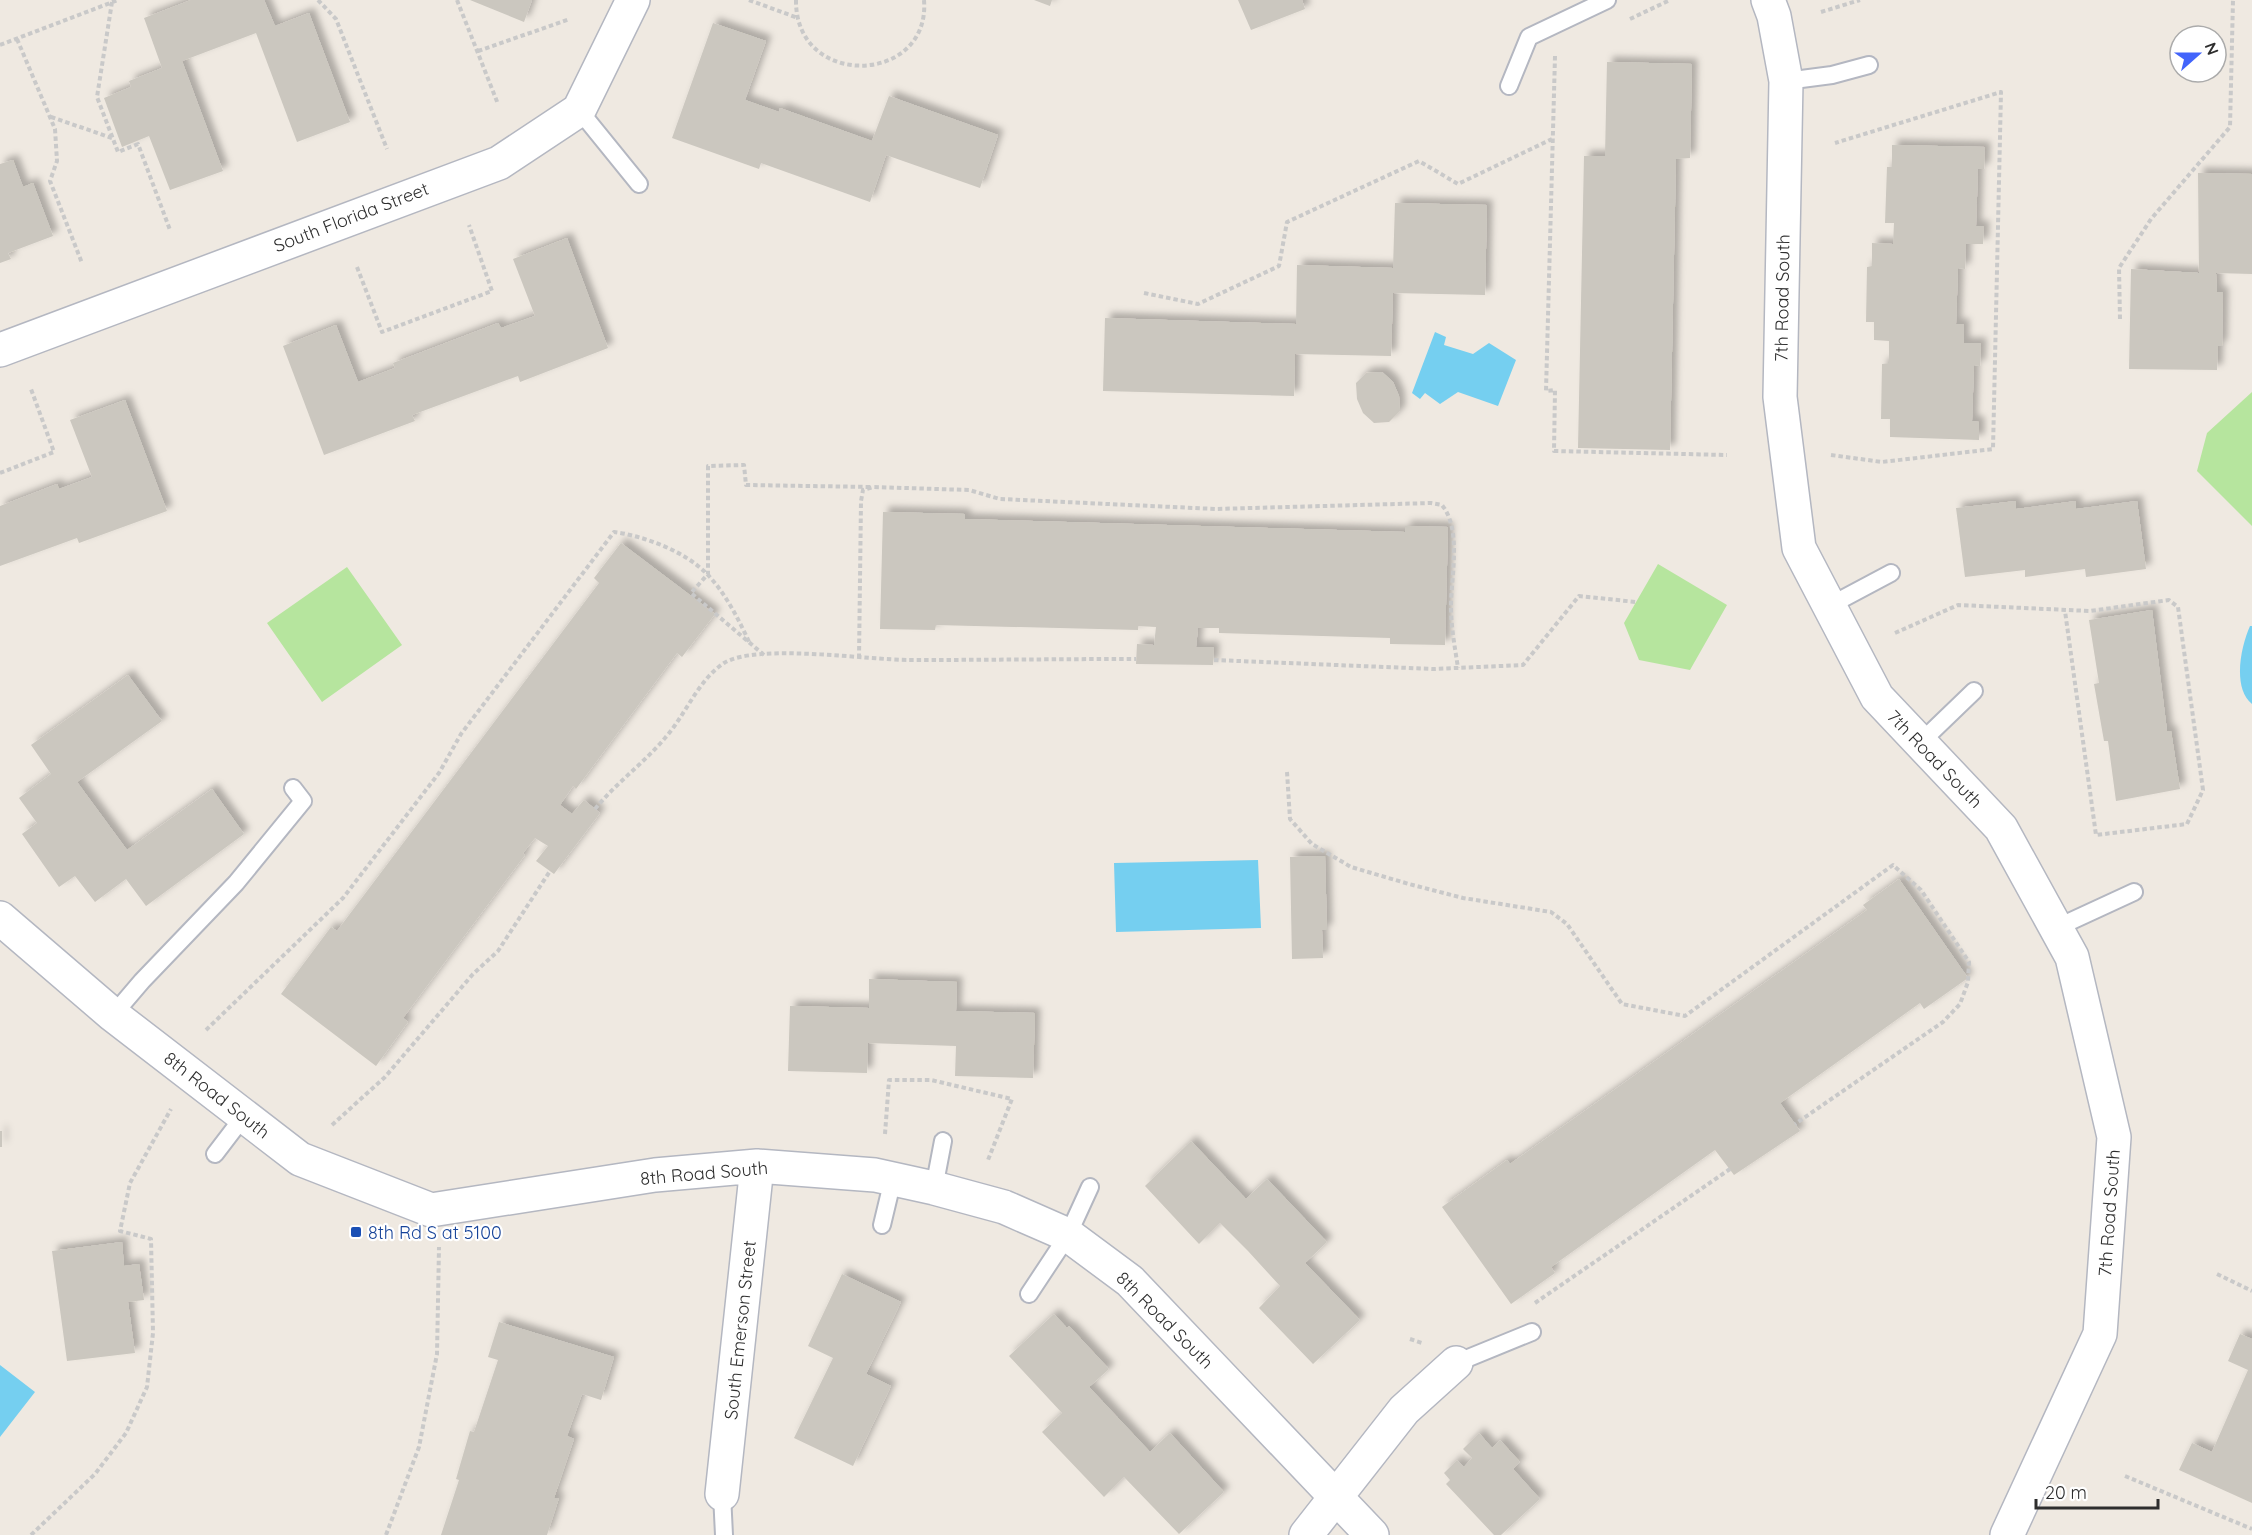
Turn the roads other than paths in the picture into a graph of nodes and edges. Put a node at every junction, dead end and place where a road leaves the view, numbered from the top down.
1 (633, 0) edge
2 (1606, 0) edge
3 (1768, 0) edge
4 (1869, 65) dead end
5 (1786, 81) junction
6 (1509, 86) dead end
7 (579, 110) junction
8 (639, 184) dead end
9 (0, 351) edge
10 (1890, 573) dead end
11 (1829, 606) junction
12 (1974, 691) dead end
13 (1920, 743) junction
14 (293, 788) dead end
15 (2134, 892) dead end
16 (0, 918) edge
17 (2056, 928) junction
18 (113, 1016) junction
19 (244, 1116) junction
20 (943, 1141) dead end
21 (215, 1154) dead end
22 (758, 1166) junction
23 (893, 1179) junction
24 (1090, 1187) dead end
25 (934, 1188) junction
26 (882, 1225) dead end
27 (1068, 1235) junction
28 (1029, 1294) dead end
29 (1532, 1332) dead end
30 (1444, 1354) joint
31 (722, 1494) joint
32 (1335, 1495) junction
33 (724, 1535) edge
34 (1306, 1535) edge
35 (1372, 1535) edge
36 (2007, 1535) edge

1 - 7 street
2 - 6 lane
3 - 5 street, 7th Road South
4 - 5 lane
5 - 11 street, 7th Road South
7 - 8 lane
7 - 9 street, South Florida Street
10 - 11 lane
11 - 13 street, 7th Road South
12 - 13 lane
13 - 17 street, 7th Road South
14 - 18 lane
15 - 17 lane
16 - 18 street, 8th Road South
17 - 36 street, 7th Road South
18 - 19 street, 8th Road South
19 - 21 lane
19 - 22 street, 8th Road South
20 - 25 lane
22 - 23 street, 8th Road South
22 - 31 street, South Emerson Street
23 - 25 street, 8th Road South
23 - 26 lane
24 - 27 lane
25 - 27 street, 8th Road South
27 - 28 lane
27 - 32 street, 8th Road South
29 - 30 lane
30 - 32 street
31 - 33 lane
32 - 34 street
32 - 35 street, 8th Road South

